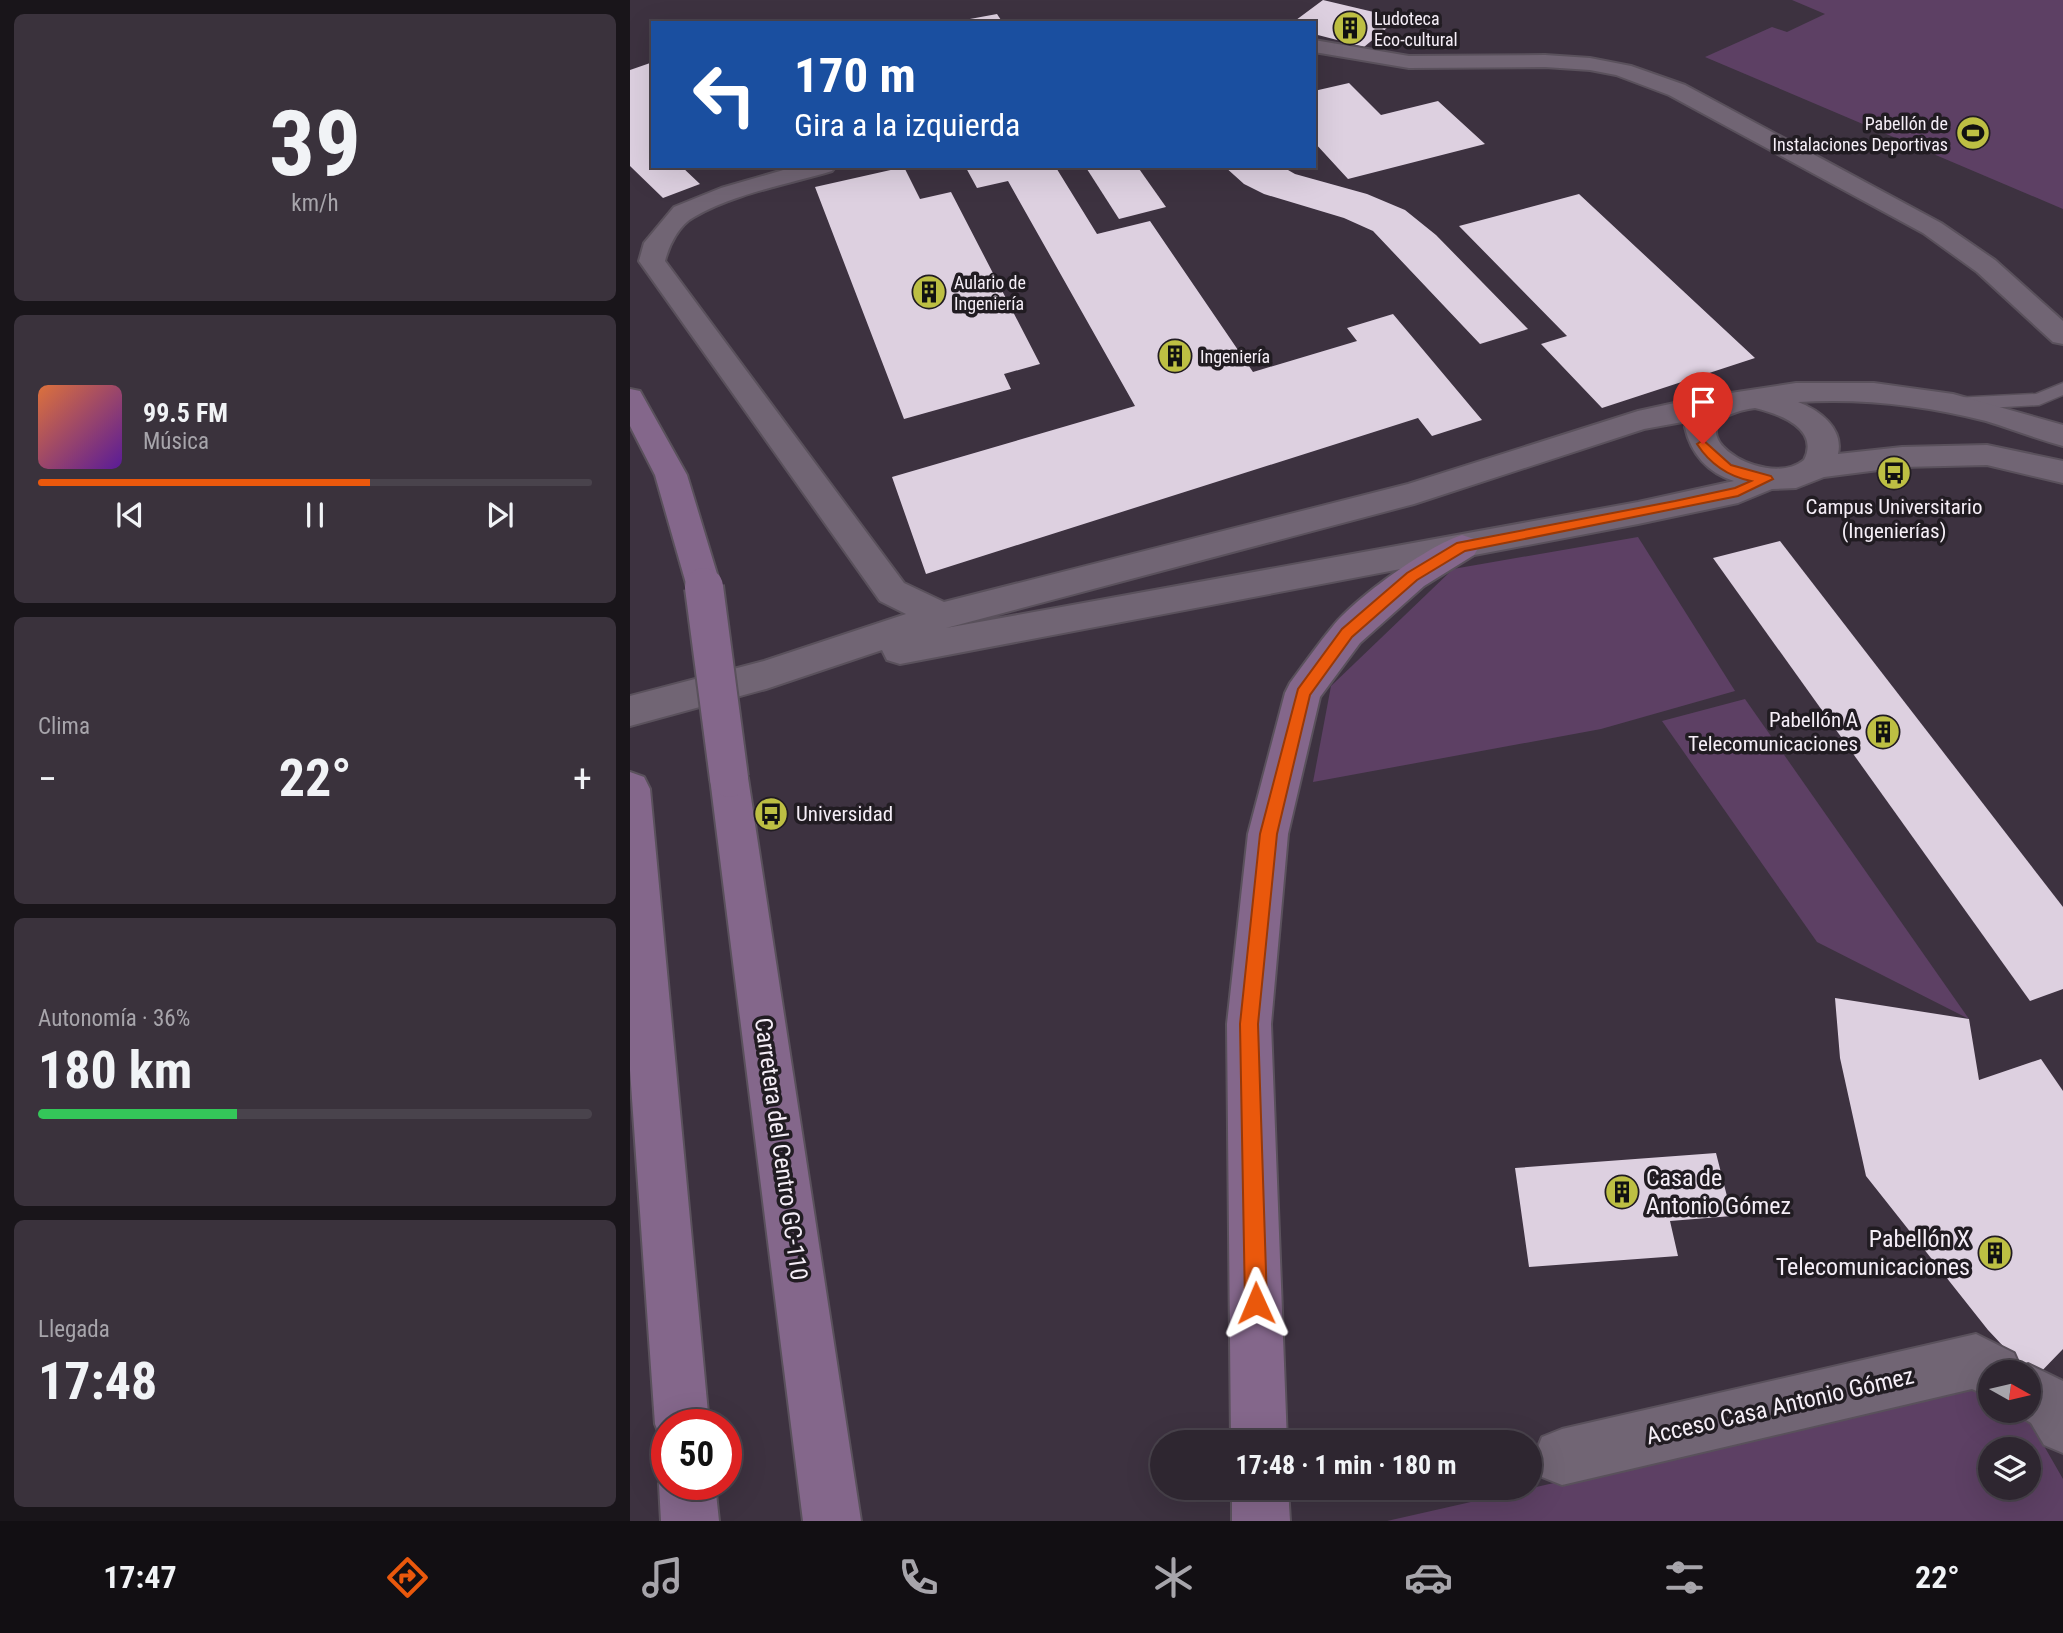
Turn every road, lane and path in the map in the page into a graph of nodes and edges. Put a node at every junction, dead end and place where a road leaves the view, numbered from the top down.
1 (1316, 46) edge
2 (817, 168) edge
3 (2063, 336) edge
4 (2063, 388) edge
5 (630, 398) edge
6 (1755, 399) junction
7 (1952, 404) junction
8 (1710, 410) junction
9 (2063, 436) edge
10 (1816, 467) junction
11 (2063, 471) edge
12 (1766, 479) junction
13 (1462, 547) junction
14 (941, 615) junction
15 (766, 675) junction
16 (630, 711) edge
17 (632, 799) edge
18 (1978, 1362) edge
19 (2041, 1399) edge
20 (681, 1409) edge
21 (2063, 1426) edge
22 (1259, 1430) edge
23 (1562, 1457) dead end
24 (688, 1500) edge
25 (1260, 1500) edge
26 (690, 1521) edge
27 (832, 1521) edge
28 (1261, 1521) edge

1 - 3 street
2 - 14 street
4 - 7 lane
5 - 27 main road, Carretera del Centro GC-110, bridge
6 - 7 street
6 - 8 street
6 - 10 street
7 - 9 street
8 - 12 street
8 - 14 street
10 - 11 street
10 - 12 street
12 - 13 street
13 - 15 street
13 - 22 main road
14 - 15 street
15 - 16 street
17 - 20 main road
18 - 23 street, Acceso Casa Antonio Gómez
19 - 21 street
24 - 26 main road
25 - 28 main road

